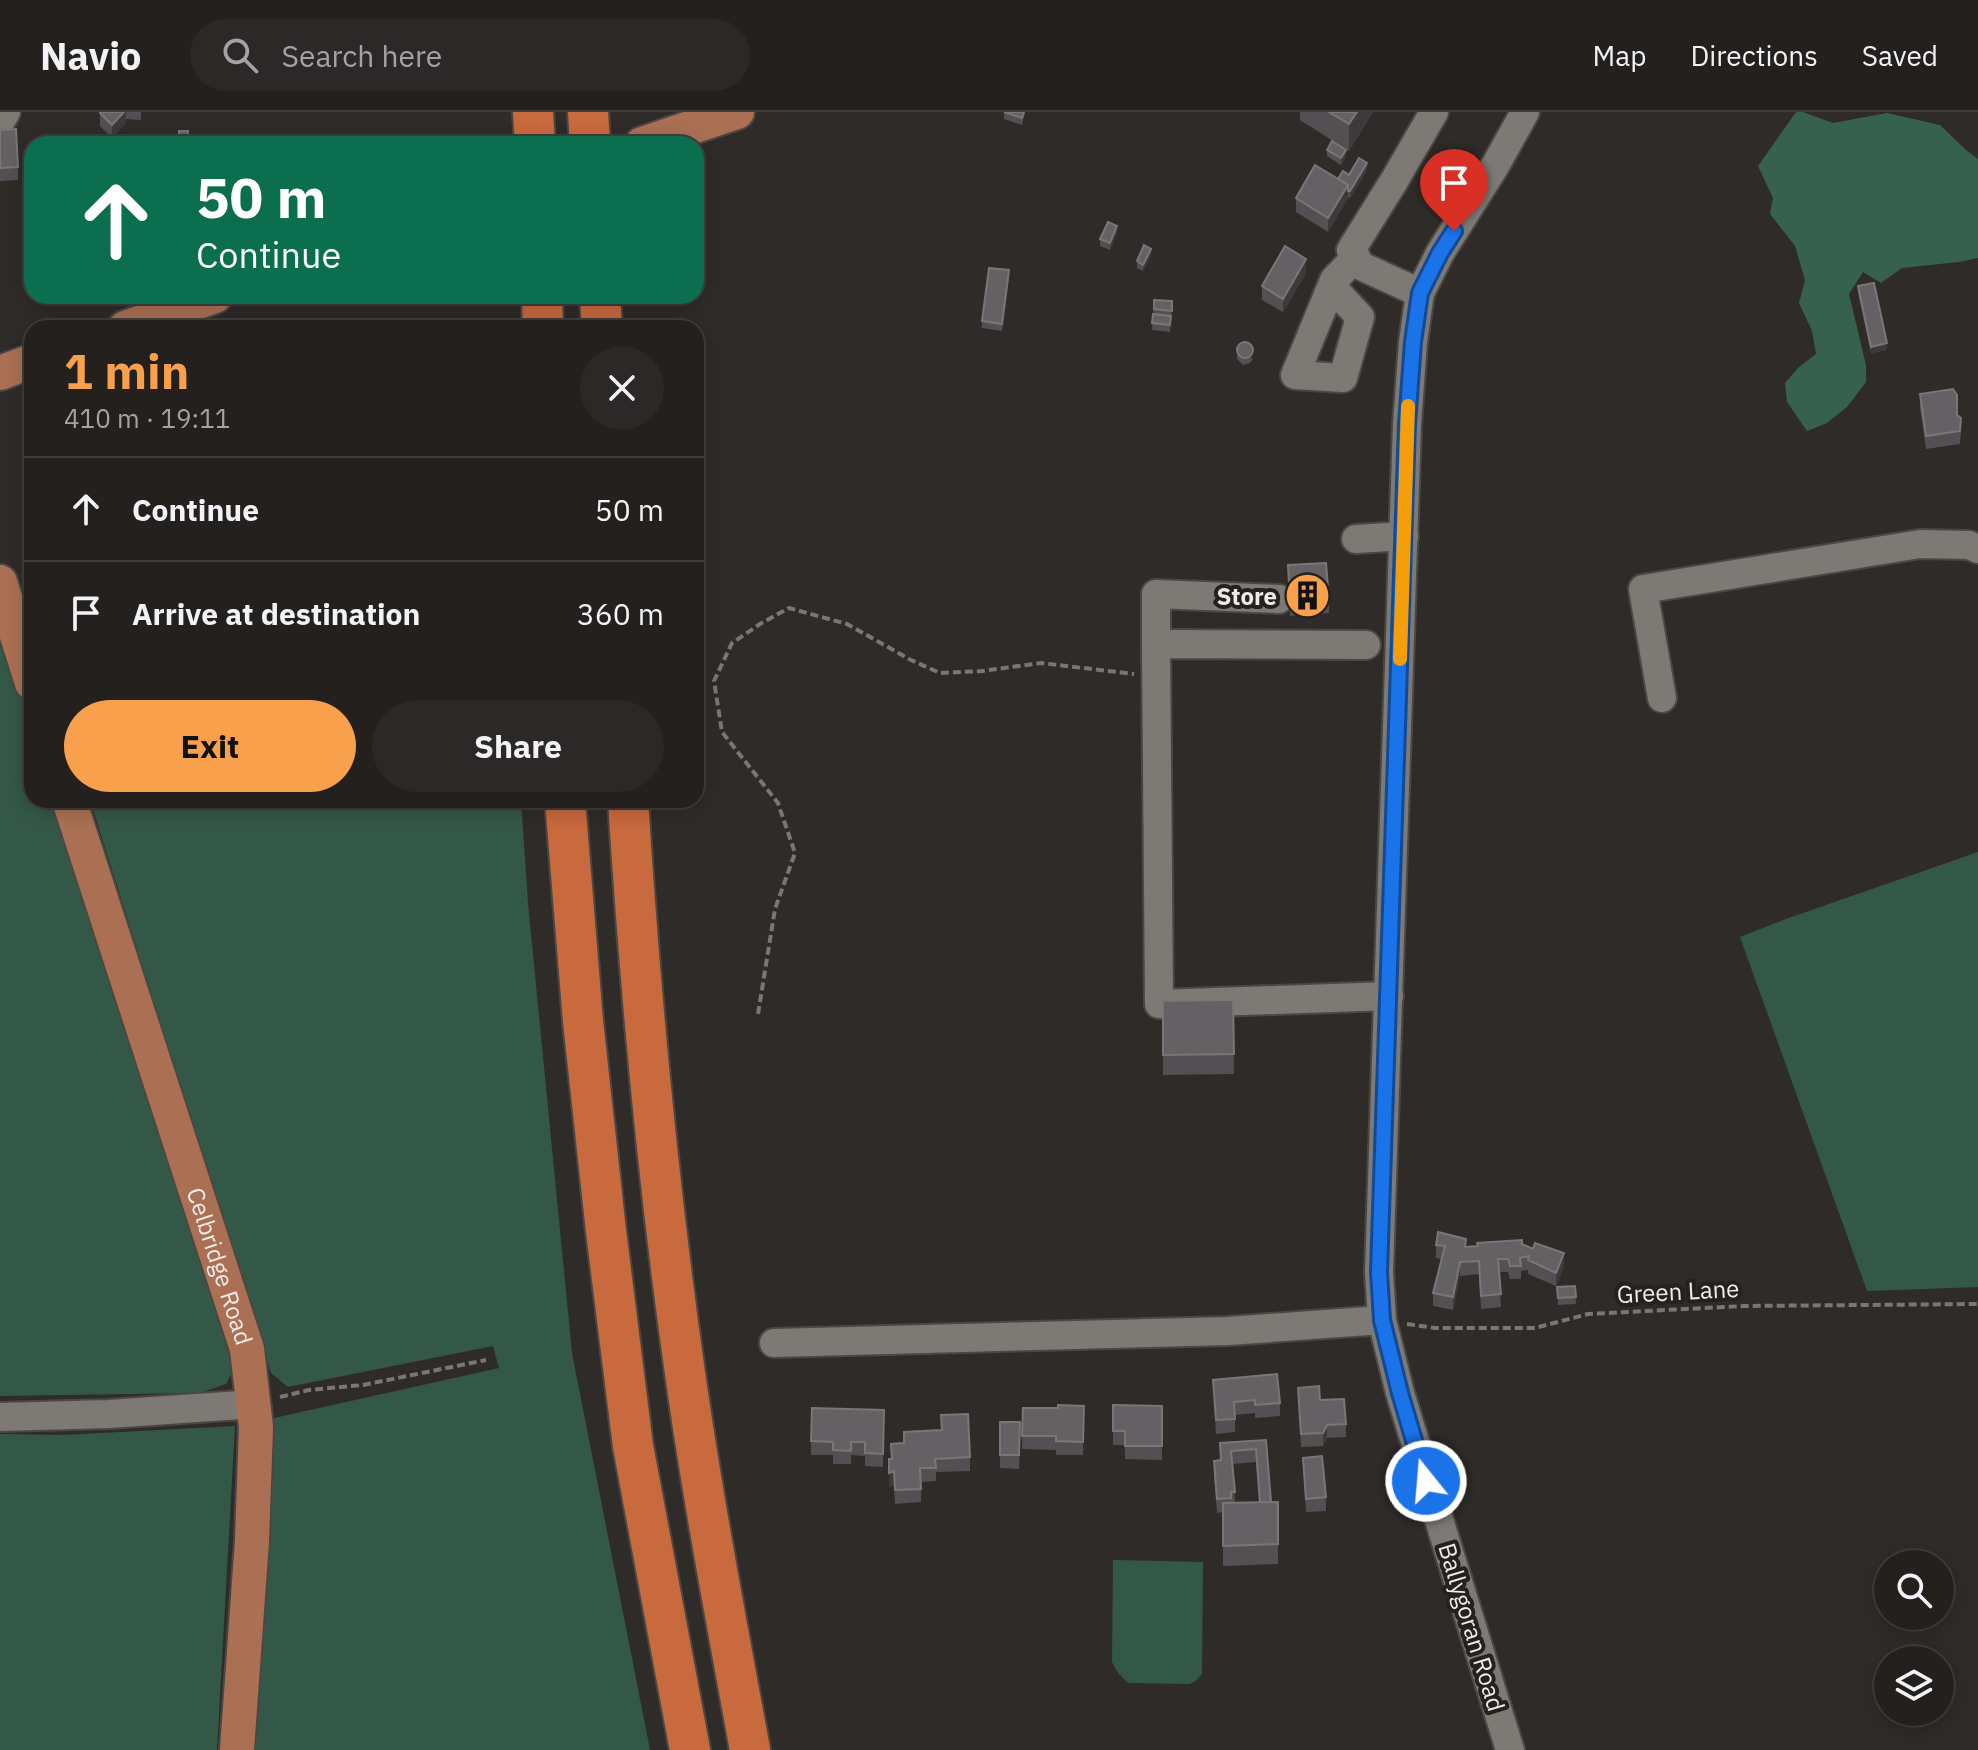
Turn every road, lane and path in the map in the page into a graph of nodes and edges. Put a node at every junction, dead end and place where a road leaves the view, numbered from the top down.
1 (6, 112) edge
2 (533, 112) edge
3 (588, 112) edge
4 (737, 112) edge
5 (1434, 112) edge
6 (1525, 112) edge
7 (0, 122) edge
8 (534, 136) edge
9 (590, 136) edge
10 (665, 136) edge
11 (1356, 257) junction
12 (1332, 287) dead end
13 (1420, 293) junction
14 (192, 304) edge
15 (148, 320) edge
16 (24, 364) edge
17 (0, 373) edge
18 (1404, 536) junction
19 (1356, 539) dead end
20 (1978, 549) edge
21 (0, 582) edge
22 (1279, 599) dead end
23 (1156, 644) junction
24 (1366, 645) dead end
25 (24, 658) edge
26 (1156, 677) junction
27 (1662, 698) dead end
28 (72, 808) edge
29 (566, 808) edge
30 (628, 808) edge
31 (1389, 996) junction
32 (758, 1014) dead end
33 (1978, 1304) edge
34 (1382, 1320) junction
35 (774, 1343) dead end
36 (486, 1360) dead end
37 (255, 1404) junction
38 (0, 1417) edge
39 (237, 1750) edge
40 (690, 1750) edge
41 (750, 1750) edge
42 (1510, 1750) edge

1 - 7 street
2 - 8 highway
3 - 9 highway
4 - 10 main road
5 - 11 street
6 - 13 street, Ballygoran Road
11 - 12 street
11 - 13 street
13 - 18 street, Ballygoran Road
14 - 15 main road
16 - 17 main road
18 - 19 street
18 - 31 street, Ballygoran Road
20 - 27 street
21 - 25 main road
22 - 23 street
23 - 24 street
23 - 26 street
26 - 31 street
26 - 32 path
28 - 37 main road, Celbridge Road
29 - 40 highway
30 - 41 highway
31 - 34 street, Ballygoran Road
33 - 34 path, Green Lane
34 - 35 street
34 - 42 street, Ballygoran Road
36 - 37 path
37 - 38 street
37 - 39 main road, Celbridge Road

